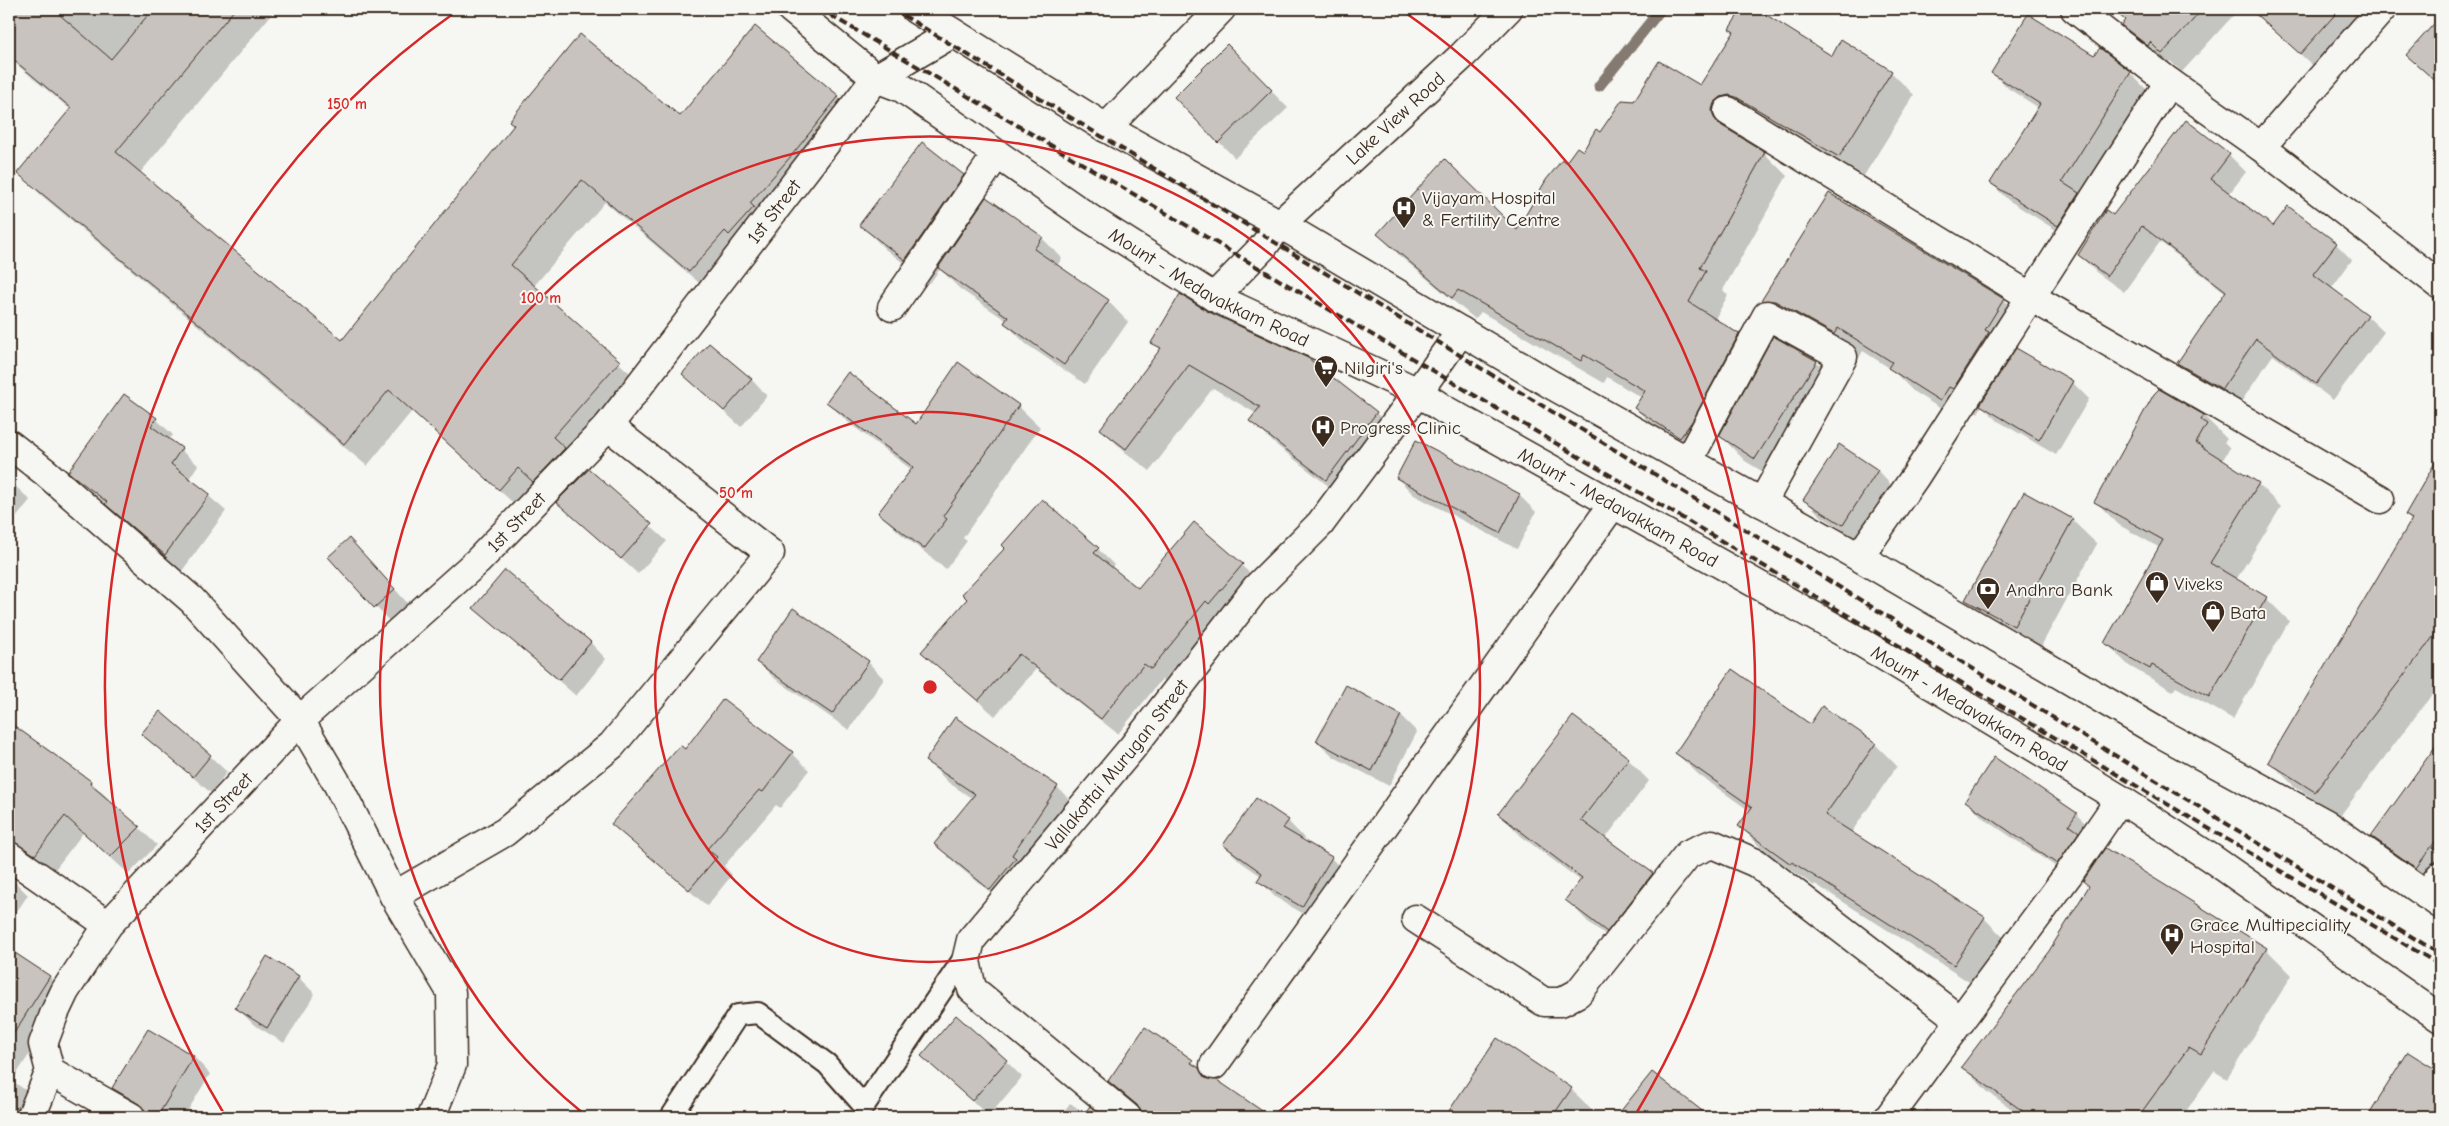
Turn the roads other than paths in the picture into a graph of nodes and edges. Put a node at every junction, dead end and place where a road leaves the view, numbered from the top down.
1 (792, 9) edge
2 (915, 9) edge
3 (1220, 9) edge
4 (1508, 9) edge
5 (2075, 9) edge
6 (2382, 9) edge
7 (953, 33) junction
8 (876, 78) junction
9 (2169, 82) junction
10 (1728, 112) dead end
11 (1106, 128) junction
12 (2260, 147) junction
13 (997, 154) junction
14 (1280, 224) junction
15 (2440, 285) edge
16 (1214, 297) junction
17 (2031, 297) junction
18 (892, 307) dead end
19 (1461, 331) junction
20 (1418, 392) junction
21 (608, 426) junction
22 (9, 444) edge
23 (1688, 461) junction
24 (2380, 499) dead end
25 (1762, 503) junction
26 (1613, 504) junction
27 (1859, 557) junction
28 (300, 720) junction
29 (2120, 799) junction
30 (9, 856) edge
31 (2436, 891) edge
32 (394, 896) junction
33 (1416, 920) dead end
34 (108, 925) junction
35 (968, 952) junction
36 (2440, 1018) edge
37 (1961, 1021) junction
38 (1214, 1065) dead end
39 (50, 1071) junction
40 (31, 1117) edge
41 (131, 1117) edge
42 (431, 1117) edge
43 (671, 1117) edge
44 (1127, 1117) edge
45 (1889, 1117) edge

1 - 8 street, Mount - Medavakkam Road
2 - 7 street
3 - 11 street
4 - 14 street, Lake View Road
5 - 9 street
6 - 12 street
7 - 8 street
7 - 11 street
8 - 13 street, Mount - Medavakkam Road
8 - 21 street, 1st Street
9 - 12 street
9 - 17 street
10 - 17 street
11 - 14 street
12 - 15 street
13 - 16 street, Mount - Medavakkam Road
13 - 18 street
14 - 16 street, Lake View Road
14 - 19 street
16 - 20 street, Mount - Medavakkam Road
17 - 24 street
17 - 27 street
19 - 20 street, Vallakottai Murugan Street
19 - 23 street
20 - 26 street, Mount - Medavakkam Road
20 - 35 street, Vallakottai Murugan Street
21 - 28 street, 1st Street
21 - 32 street
22 - 28 street
23 - 25 street
23 - 25 street
25 - 27 street
26 - 29 street, Mount - Medavakkam Road
26 - 38 street
27 - 31 street
28 - 32 street
28 - 34 street, 1st Street
29 - 36 street, Mount - Medavakkam Road
29 - 37 street
30 - 34 street
32 - 42 street
33 - 37 street
34 - 39 street, 1st Street
35 - 43 lane
35 - 44 street
37 - 45 street
39 - 40 street
39 - 41 street

